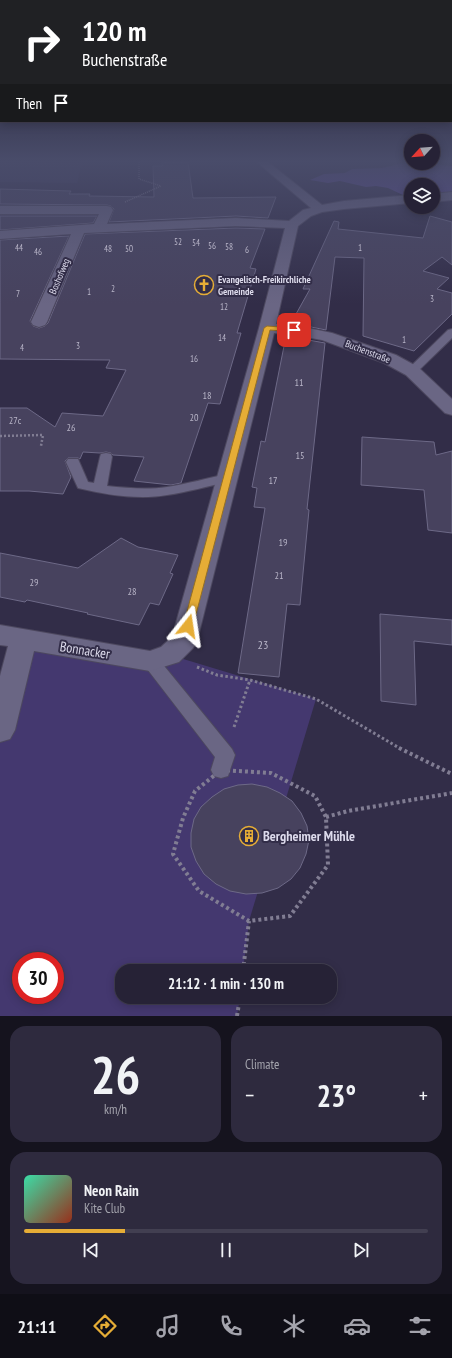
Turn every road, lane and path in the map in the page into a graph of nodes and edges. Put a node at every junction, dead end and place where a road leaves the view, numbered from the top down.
1 (319, 209) edge
2 (0, 210) edge
3 (107, 210) joint
4 (292, 225) junction
5 (99, 228) junction
6 (80, 230) junction
7 (0, 235) edge
8 (39, 322) dead end
9 (267, 328) junction
10 (452, 332) edge
11 (412, 371) junction
12 (452, 409) edge
13 (0, 436) edge
14 (41, 446) dead end
15 (106, 457) dead end
16 (73, 462) dead end
17 (228, 478) junction
18 (100, 489) junction
19 (11, 637) edge
20 (160, 658) junction
21 (250, 680) junction
22 (0, 730) edge
23 (223, 762) junction
24 (452, 774) edge
25 (452, 793) edge
26 (326, 817) junction
27 (249, 921) junction
28 (244, 964) edge
29 (239, 1004) edge
30 (237, 1016) edge

1 - 4 street
2 - 3 street
3 - 5 street
4 - 5 street
4 - 9 street
5 - 6 street
6 - 7 street
6 - 8 street, Boshofweg
9 - 11 street, Buchenstraße
9 - 17 street
10 - 11 lane
11 - 12 street, Buchenstraße
13 - 14 path
15 - 18 lane
16 - 18 lane
17 - 18 lane
17 - 20 street
19 - 20 street, Bonnacker
19 - 22 street
20 - 21 path
20 - 23 lane
21 - 23 path
21 - 24 path
23 - 26 path
23 - 27 path
25 - 26 path
26 - 27 path
27 - 28 path
29 - 30 path

